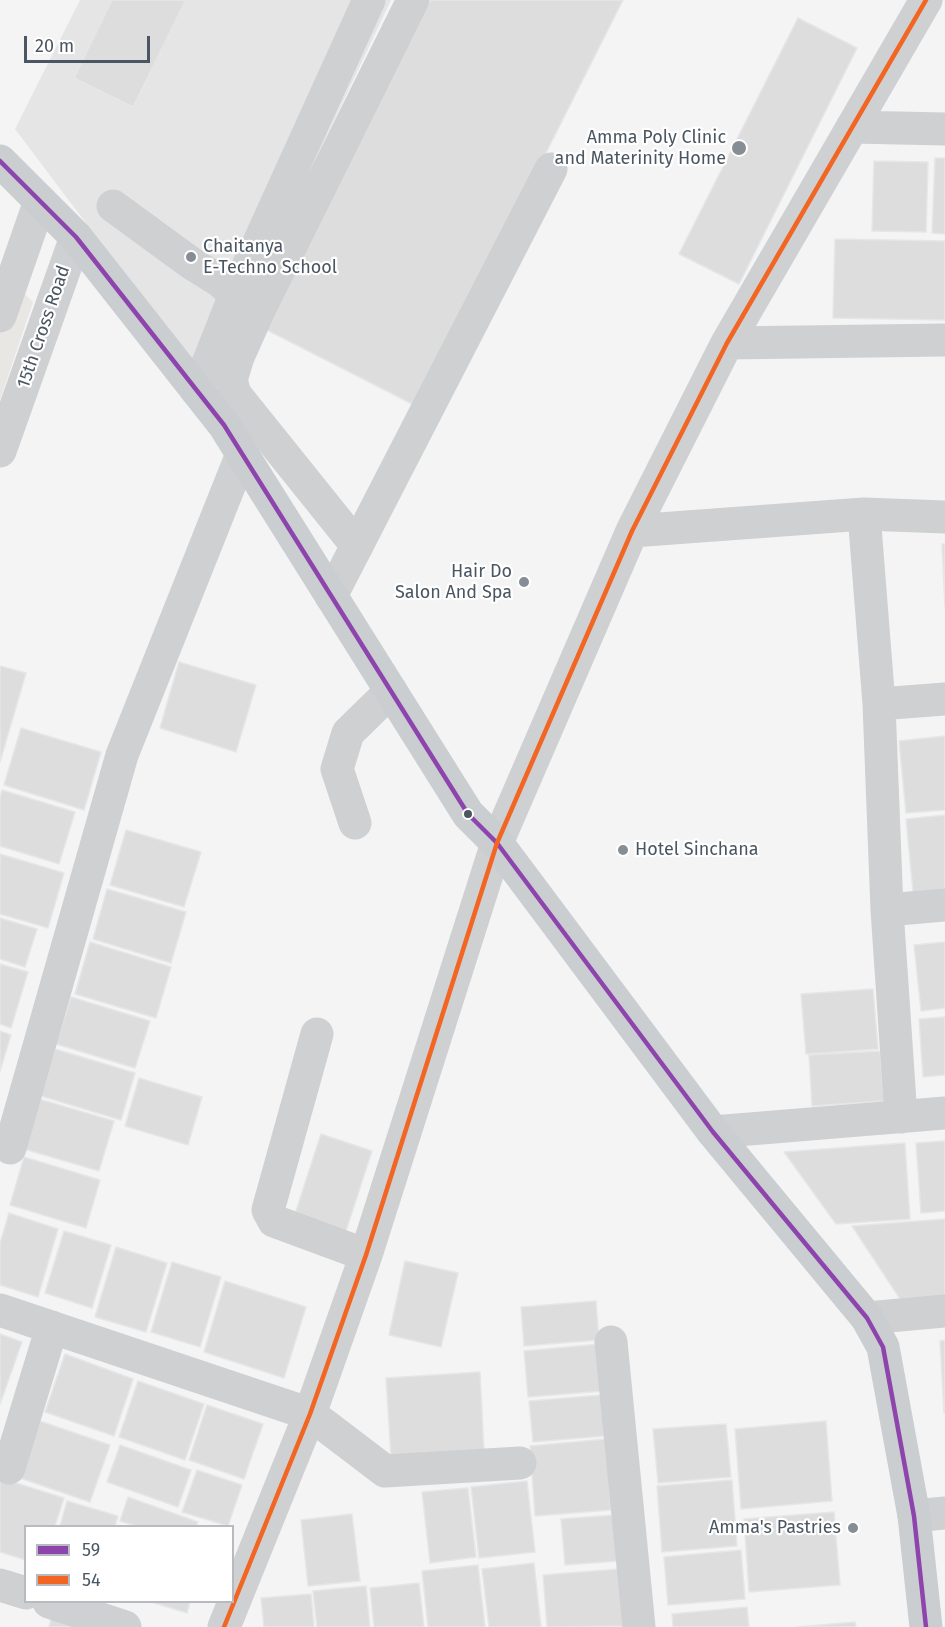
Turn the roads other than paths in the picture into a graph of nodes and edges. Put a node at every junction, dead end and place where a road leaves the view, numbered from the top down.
1 (369, 0) edge
2 (412, 0) edge
3 (926, 0) edge
4 (852, 127) junction
5 (945, 129) edge
6 (0, 161) edge
7 (551, 169) dead end
8 (40, 201) junction
9 (113, 206) dead end
10 (76, 237) junction
11 (235, 295) junction
12 (0, 316) edge
13 (945, 340) edge
14 (726, 343) junction
15 (197, 392) junction
16 (0, 451) edge
17 (242, 453) junction
18 (864, 514) junction
19 (945, 516) edge
20 (632, 531) junction
21 (357, 546) junction
22 (332, 596) junction
23 (391, 691) junction
24 (945, 699) edge
25 (879, 705) junction
26 (355, 823) dead end
27 (496, 843) junction
28 (945, 905) edge
29 (887, 910) junction
30 (317, 1034) dead end
31 (945, 1113) edge
32 (901, 1117) junction
33 (713, 1132) junction
34 (10, 1148) dead end
35 (366, 1255) junction
36 (0, 1310) edge
37 (945, 1311) edge
38 (867, 1318) junction
39 (52, 1327) junction
40 (611, 1342) dead end
41 (310, 1414) junction
42 (520, 1463) dead end
43 (9, 1468) dead end
44 (930, 1514) edge
45 (0, 1585) edge
46 (24, 1592) edge
47 (234, 1602) edge
48 (52, 1603) edge
49 (234, 1603) edge
50 (125, 1627) edge
51 (224, 1627) edge
52 (639, 1627) edge
53 (926, 1627) edge

1 - 11 street
2 - 21 street
3 - 4 street
4 - 5 street
4 - 14 street
6 - 8 main road
7 - 21 street
8 - 10 main road
8 - 12 street
9 - 11 street
10 - 15 main road
10 - 16 street, 15th Cross Road
11 - 15 street
13 - 14 street
14 - 20 street
15 - 17 main road
17 - 22 main road
17 - 34 street
18 - 19 street
18 - 20 street
18 - 25 street
20 - 27 street
21 - 22 street
22 - 23 main road
23 - 26 street
23 - 27 main road
24 - 25 street
25 - 29 street
27 - 33 main road
27 - 35 street
28 - 29 street
29 - 32 street
30 - 35 street
31 - 32 street
32 - 33 street
33 - 38 main road
35 - 41 street
36 - 39 street
37 - 38 street
38 - 44 main road
39 - 41 street
39 - 43 street
40 - 52 street
41 - 42 street
41 - 47 street
44 - 53 main road
45 - 46 street
48 - 50 street
49 - 51 street

